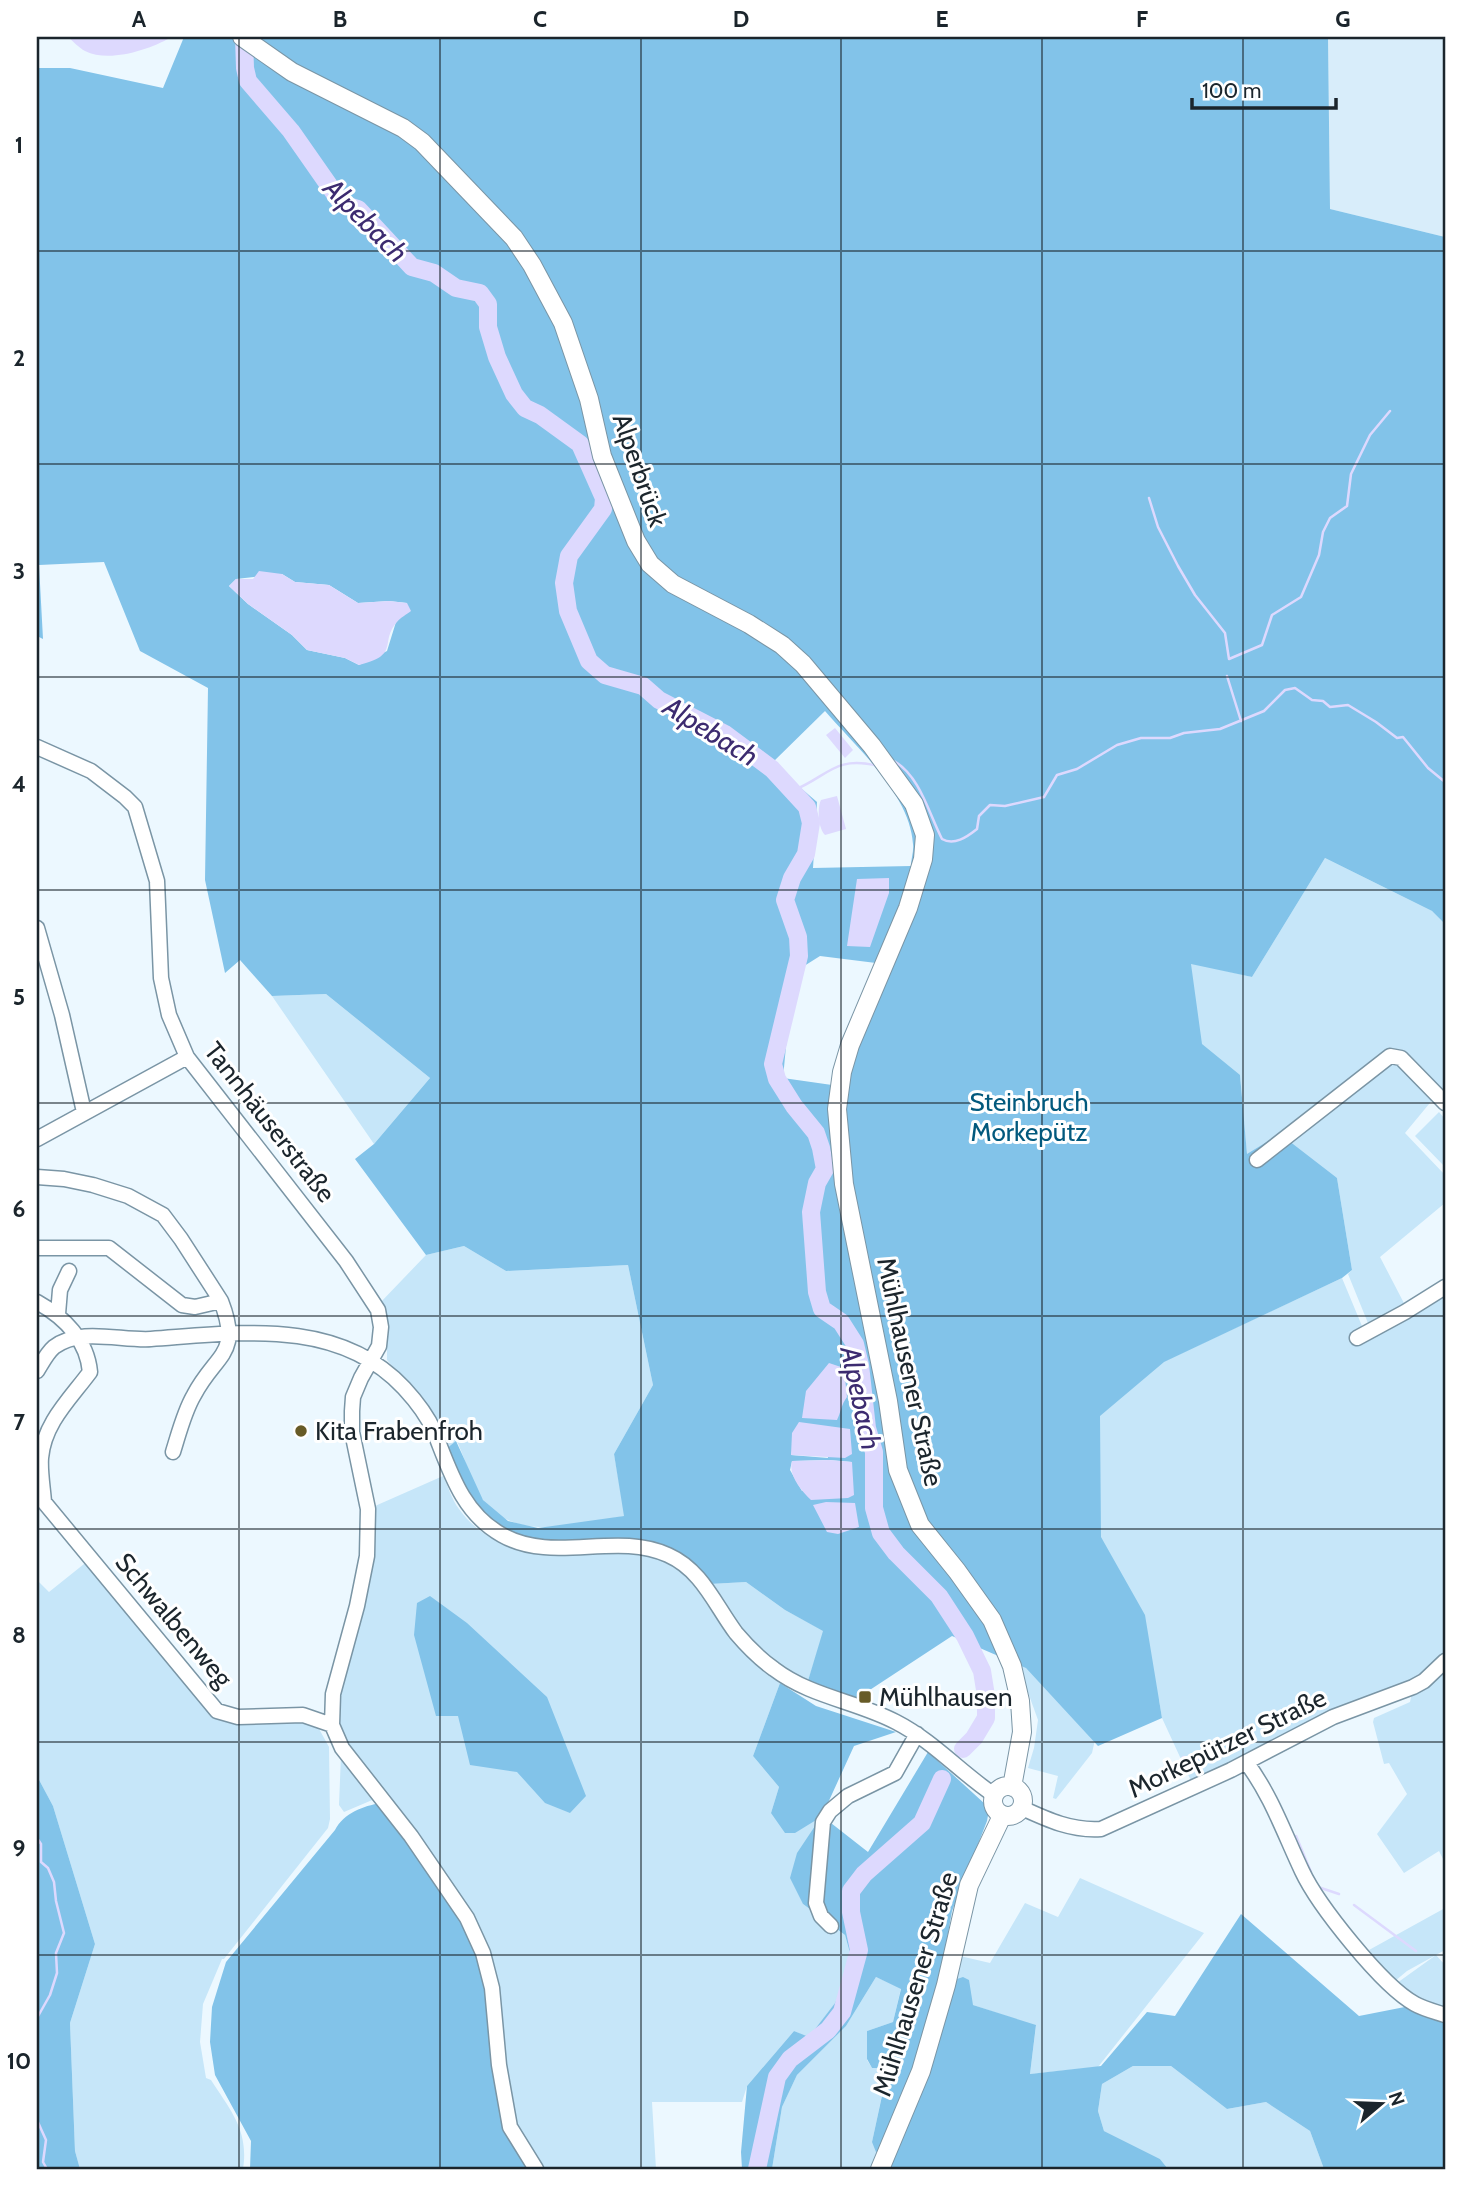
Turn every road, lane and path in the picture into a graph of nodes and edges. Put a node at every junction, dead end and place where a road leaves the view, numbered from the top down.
1 (248, 42) edge
2 (37, 747) edge
3 (37, 928) edge
4 (893, 947) joint
5 (187, 1057) junction
6 (1445, 1103) edge
7 (84, 1112) junction
8 (37, 1139) edge
9 (1257, 1160) dead end
10 (37, 1177) edge
11 (37, 1248) edge
12 (69, 1271) dead end
13 (1445, 1287) edge
14 (221, 1301) junction
15 (37, 1302) edge
16 (58, 1314) junction
17 (229, 1334) junction
18 (78, 1337) junction
19 (1357, 1338) dead end
20 (371, 1359) junction
21 (37, 1371) edge
22 (173, 1452) dead end
23 (41, 1500) edge
24 (1445, 1661) edge
25 (332, 1725) junction
26 (917, 1734) junction
27 (1246, 1762) junction
28 (1012, 1787) junction
29 (994, 1795) junction
30 (1022, 1808) junction
31 (1002, 1816) junction
32 (831, 1926) dead end
33 (1445, 2015) edge
34 (536, 2169) edge
35 (880, 2169) edge

1 - 4 main road, Alperbrück
2 - 5 street, Tannhäuserstraße
3 - 7 street
4 - 28 main road, Mühlhausener Straße
5 - 7 street
5 - 20 street, Tannhäuserstraße
6 - 9 street
7 - 8 street
10 - 14 street
11 - 14 street
12 - 16 street
13 - 19 street
14 - 17 street
15 - 16 street
16 - 18 street
17 - 18 street
17 - 20 street
17 - 22 street
18 - 21 street
18 - 23 street, Schwalbenweg
20 - 25 street, Tannhäuserstraße
20 - 26 street
23 - 25 street, Schwalbenweg
24 - 27 street, Morkepützer Straße
25 - 34 street
26 - 29 street
26 - 32 street
27 - 30 street, Morkepützer Straße
27 - 33 street
28 - 29 main road
28 - 30 main road
29 - 31 main road
30 - 31 main road
31 - 35 main road, Mühlhausener Straße

